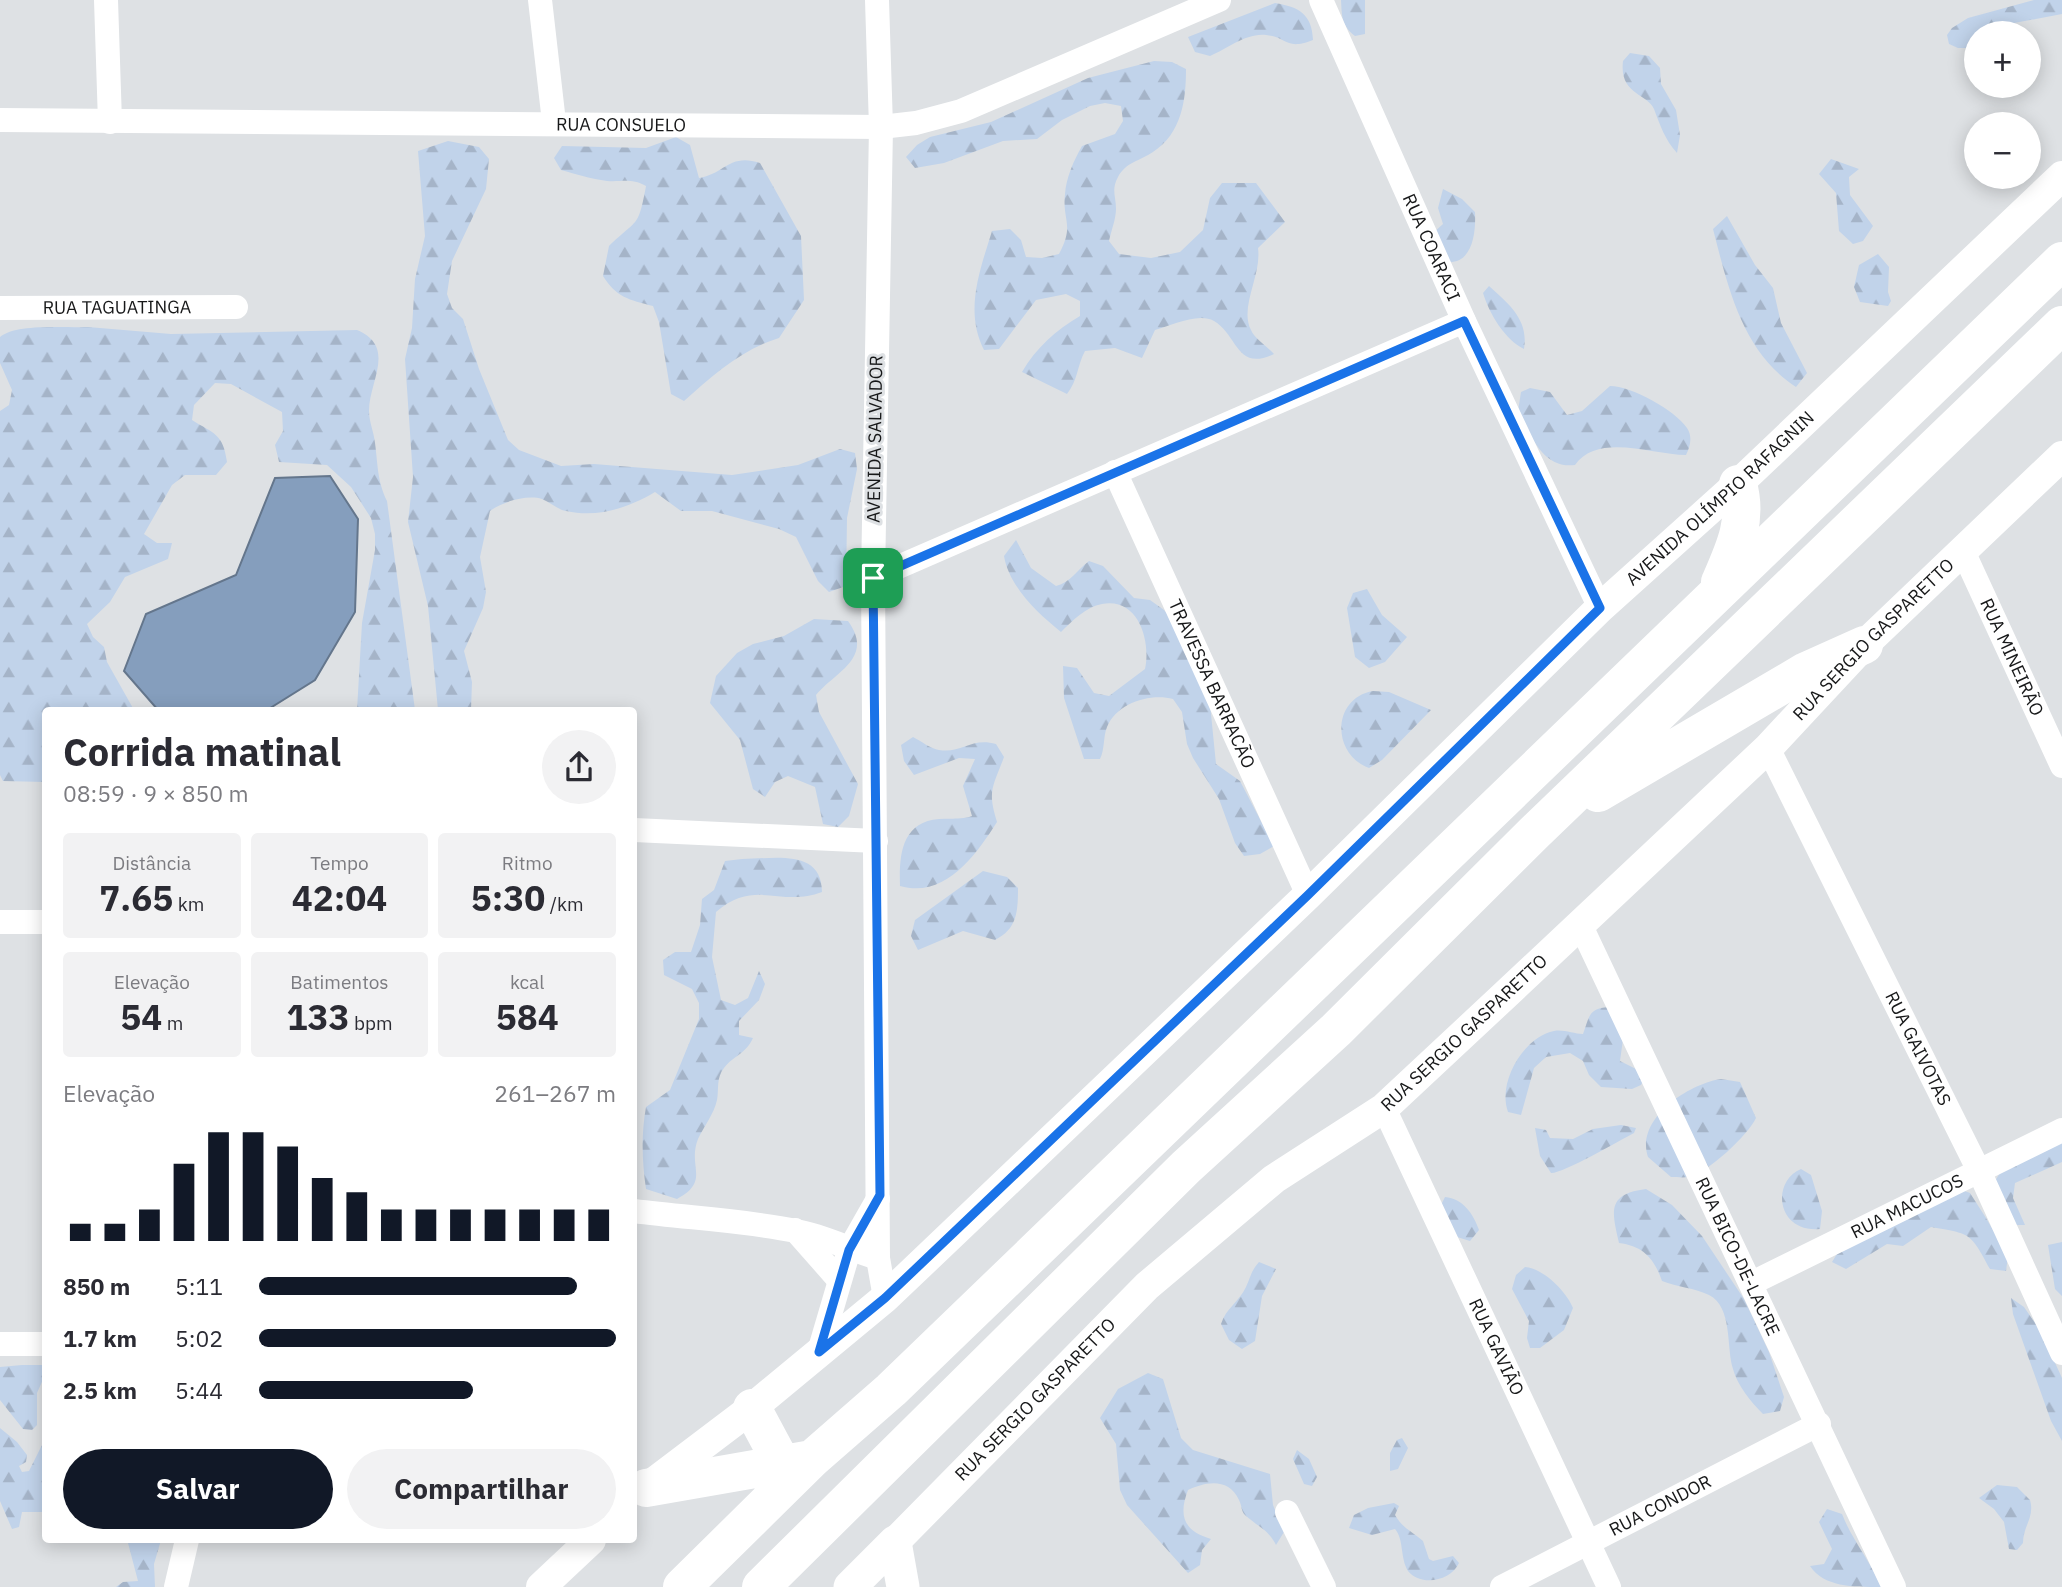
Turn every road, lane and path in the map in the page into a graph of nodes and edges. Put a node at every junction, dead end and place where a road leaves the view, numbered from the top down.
1 (106, 0) edge
2 (540, 0) edge
3 (877, 0) edge
4 (1219, 0) edge
5 (1321, 0) edge
6 (0, 120) edge
7 (110, 122) junction
8 (554, 122) junction
9 (881, 127) junction
10 (2062, 176) edge
11 (2062, 261) edge
12 (236, 307) dead end
13 (0, 308) edge
14 (1464, 321) junction
15 (2062, 324) edge
16 (2062, 456) edge
17 (1115, 472) junction
18 (1738, 484) junction
19 (1962, 549) junction
20 (873, 578) junction
21 (1713, 597) junction
22 (1600, 608) junction
23 (1864, 645) junction
24 (1768, 748) junction
25 (2062, 766) edge
26 (637, 830) edge
27 (1534, 833) junction
28 (876, 841) junction
29 (1308, 895) junction
30 (0, 922) edge
31 (42, 922) dead end
32 (1580, 925) junction
33 (1384, 1108) junction
34 (2062, 1130) edge
35 (1980, 1173) junction
36 (880, 1195) junction
37 (637, 1211) edge
38 (795, 1230) junction
39 (849, 1250) junction
40 (878, 1258) junction
41 (839, 1280) junction
42 (1752, 1283) junction
43 (885, 1298) junction
44 (0, 1344) edge
45 (42, 1344) edge
46 (819, 1352) junction
47 (2062, 1353) edge
48 (752, 1408) junction
49 (1819, 1424) junction
50 (797, 1461) junction
51 (640, 1494) edge
52 (1287, 1512) dead end
53 (895, 1542) junction
54 (186, 1543) edge
55 (588, 1543) edge
56 (1588, 1545) junction
57 (176, 1587) edge
58 (541, 1587) edge
59 (682, 1587) edge
60 (761, 1587) edge
61 (850, 1587) edge
62 (903, 1587) edge
63 (1324, 1587) edge
64 (1502, 1587) edge
65 (1609, 1587) edge
66 (1894, 1587) edge

1 - 7 street
2 - 8 street
3 - 9 street, AVENIDA SALVADOR
4 - 9 street, RUA CONSUELO
5 - 14 street, RUA COARACI
6 - 7 street, RUA CONSUELO
7 - 8 street, RUA CONSUELO
8 - 9 street, RUA CONSUELO
9 - 20 street, AVENIDA SALVADOR
10 - 18 street, AVENIDA OLÍMPIO RAFAGNIN
11 - 21 highway
12 - 13 street, RUA TAGUATINGA
14 - 17 street
14 - 22 street, RUA COARACI
15 - 27 highway
16 - 19 street, RUA SERGIO GASPARETTO
17 - 20 street
17 - 29 street, TRAVESSA BARRACÃO
18 - 21 highway
18 - 22 street, AVENIDA OLÍMPIO RAFAGNIN
19 - 23 street, RUA SERGIO GASPARETTO
19 - 25 street, RUA MINEIRÃO
20 - 28 street, AVENIDA SALVADOR
21 - 50 highway
22 - 29 street, AVENIDA OLÍMPIO RAFAGNIN
23 - 24 street, RUA SERGIO GASPARETTO
23 - 27 highway
24 - 32 street, RUA SERGIO GASPARETTO
24 - 35 street, RUA GAIVOTAS
26 - 28 street
27 - 60 highway
28 - 36 street, AVENIDA SALVADOR
29 - 43 street, AVENIDA OLÍMPIO RAFAGNIN
30 - 31 street
32 - 33 street, RUA SERGIO GASPARETTO
32 - 42 street, RUA BICO-DE-LACRE
33 - 53 street, RUA SERGIO GASPARETTO
33 - 56 street, RUA GAVIÃO
34 - 35 street, RUA MACUCOS
35 - 42 street, RUA MACUCOS
35 - 47 street, RUA GAIVOTAS
36 - 39 street
36 - 40 street, AVENIDA SALVADOR
37 - 38 street
38 - 39 street
38 - 41 street
39 - 40 street
39 - 41 street
40 - 43 street, AVENIDA SALVADOR
41 - 46 street
42 - 49 street, RUA BICO-DE-LACRE
43 - 46 street, AVENIDA OLÍMPIO RAFAGNIN
44 - 45 street
46 - 48 street, AVENIDA OLÍMPIO RAFAGNIN
48 - 50 highway
48 - 51 street, AVENIDA OLÍMPIO RAFAGNIN
49 - 56 street, RUA CONDOR
49 - 66 street, RUA BICO-DE-LACRE
50 - 51 highway
50 - 59 highway
52 - 63 street
53 - 61 main road, RUA SERGIO GASPARETTO
53 - 62 main road
54 - 57 street
55 - 58 street
56 - 64 street, RUA CONDOR
56 - 65 street, RUA GAVIÃO

